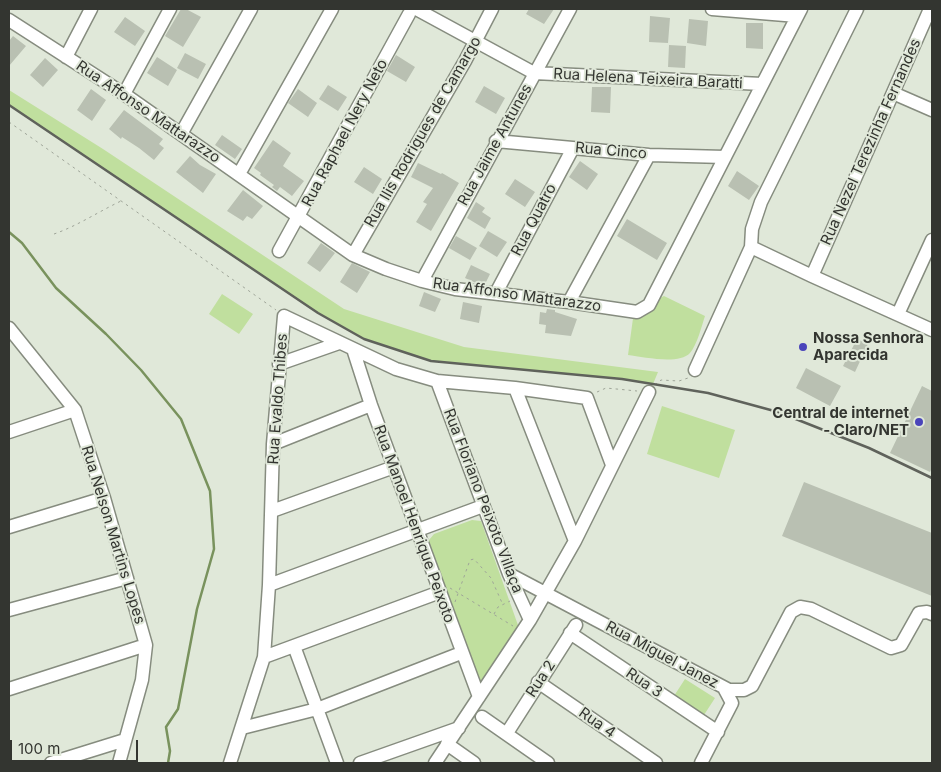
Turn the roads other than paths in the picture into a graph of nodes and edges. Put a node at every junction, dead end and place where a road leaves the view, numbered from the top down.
1 (91, 9) edge
2 (170, 9) edge
3 (251, 9) edge
4 (332, 9) edge
5 (492, 9) edge
6 (570, 9) edge
7 (712, 9) edge
8 (857, 9) edge
9 (930, 9) edge
10 (413, 10) edge
11 (799, 12) edge
12 (9, 20) edge
13 (475, 42) junction
14 (66, 57) junction
15 (534, 73) junction
16 (762, 84) junction
17 (892, 93) junction
18 (124, 94) junction
19 (932, 110) edge
20 (181, 134) junction
21 (496, 142) junction
22 (573, 148) junction
23 (649, 154) junction
24 (725, 157) junction
25 (239, 174) junction
26 (299, 218) junction
27 (932, 240) edge
28 (751, 247) junction
29 (279, 251) dead end
30 (353, 254) junction
31 (812, 276) junction
32 (422, 281) junction
33 (496, 293) junction
34 (569, 302) junction
35 (898, 314) junction
36 (9, 328) edge
37 (932, 330) edge
38 (22, 343) junction
39 (338, 343) junction
40 (9, 347) edge
41 (353, 349) junction
42 (280, 364) junction
43 (695, 370) road end
44 (437, 381) junction
45 (515, 388) junction
46 (649, 392) road end
47 (371, 405) junction
48 (75, 410) junction
49 (9, 432) edge
50 (273, 444) junction
51 (612, 465) junction
52 (394, 467) junction
53 (104, 498) junction
54 (483, 506) junction
55 (272, 511) junction
56 (9, 527) edge
57 (418, 530) junction
58 (575, 541) junction
59 (509, 574) junction
60 (126, 578) junction
61 (270, 585) junction
62 (446, 590) junction
63 (545, 593) junction
64 (9, 610) edge
65 (932, 614) edge
66 (530, 620) junction
67 (573, 629) joint
68 (146, 646) junction
69 (294, 646) junction
70 (461, 653) junction
71 (264, 657) junction
72 (538, 682) junction
73 (724, 688) junction
74 (9, 689) edge
75 (479, 698) junction
76 (317, 709) junction
77 (482, 717) dead end
78 (242, 728) junction
79 (459, 728) junction
80 (718, 732) junction
81 (507, 734) junction
82 (125, 740) junction
83 (447, 744) junction
84 (51, 763) edge
85 (120, 763) edge
86 (230, 763) edge
87 (337, 763) edge
88 (360, 763) edge
89 (435, 763) edge
90 (474, 763) edge
91 (548, 763) edge
92 (656, 763) edge
93 (701, 763) edge

1 - 14 street
2 - 18 street
3 - 20 street
4 - 25 street
5 - 13 street, Rua Ilis Rodrigues de Camargo
6 - 15 street, Rua Jaime Antunes
7 - 11 street
8 - 28 street
9 - 17 street, Rua Nezel Terezinha Fernandes
10 - 13 street
10 - 26 street, Rua Raphael Nery Neto
11 - 16 street, Rua Affonso Mattarazzo
12 - 14 street, Rua Affonso Mattarazzo
13 - 15 street
13 - 30 street, Rua Ilis Rodrigues de Camargo
14 - 18 street, Rua Affonso Mattarazzo
15 - 16 street, Rua Helena Teixeira Baratti
15 - 21 street, Rua Jaime Antunes
16 - 24 street, Rua Affonso Mattarazzo
17 - 19 street
17 - 31 street, Rua Nezel Terezinha Fernandes
18 - 20 street, Rua Affonso Mattarazzo
20 - 25 street, Rua Affonso Mattarazzo
21 - 22 street, Rua Cinco
21 - 32 street, Rua Jaime Antunes
22 - 23 street, Rua Cinco
22 - 33 street, Rua Quatro
23 - 24 street, Rua Cinco
23 - 34 street
24 - 34 street, Rua Affonso Mattarazzo
25 - 26 street, Rua Affonso Mattarazzo
26 - 29 street, Rua Raphael Nery Neto
26 - 30 street, Rua Affonso Mattarazzo
27 - 35 street
28 - 31 street
28 - 43 street
30 - 32 street, Rua Affonso Mattarazzo
31 - 35 street
32 - 33 street, Rua Affonso Mattarazzo
33 - 34 street, Rua Affonso Mattarazzo
35 - 37 street
36 - 38 street, Rua Nelson Martins Lopes
38 - 40 street
38 - 48 street, Rua Nelson Martins Lopes
39 - 41 street, Rua Evaldo Thibes
39 - 42 street
39 - 42 street, Rua Evaldo Thibes
41 - 44 street, Rua Evaldo Thibes
41 - 47 street, Rua Manoel Henrique Peixoto
42 - 50 street, Rua Evaldo Thibes
44 - 45 street, Rua Evaldo Thibes
44 - 54 street, Rua Floriano Peixoto Villaça
45 - 51 street, Rua Evaldo Thibes
45 - 58 street
46 - 51 street
47 - 50 street
47 - 52 street, Rua Manoel Henrique Peixoto
48 - 49 street
48 - 53 street, Rua Nelson Martins Lopes
50 - 55 street, Rua Evaldo Thibes
51 - 58 street
52 - 55 street
52 - 57 street, Rua Manoel Henrique Peixoto
53 - 56 street
53 - 60 street, Rua Nelson Martins Lopes
54 - 57 street
54 - 59 street, Rua Floriano Peixoto Villaça
55 - 61 street, Rua Evaldo Thibes
57 - 61 street
57 - 62 street, Rua Manoel Henrique Peixoto
58 - 63 street
59 - 63 street, Rua Miguel Janez
59 - 66 street, Rua Floriano Peixoto Villaça
60 - 64 street
60 - 68 street, Rua Nelson Martins Lopes
61 - 71 street, Rua Evaldo Thibes
62 - 69 street
62 - 70 street, Rua Manoel Henrique Peixoto
63 - 66 street
63 - 73 street, Rua Miguel Janez
65 - 73 street, Rua Miguel Janez
66 - 75 street
67 - 72 street, Rua 2
67 - 80 street, Rua 3
68 - 74 street
68 - 82 street, Rua Nelson Martins Lopes
69 - 71 street
69 - 76 street
70 - 75 street, Rua Manoel Henrique Peixoto
70 - 76 street
71 - 78 street, Rua Evaldo Thibes
72 - 81 street, Rua 2
72 - 92 street, Rua 4
73 - 80 street
75 - 79 street
76 - 78 street
76 - 87 street
77 - 81 street
78 - 86 street, Rua Evaldo Thibes
79 - 83 street
79 - 88 street
80 - 93 street
81 - 91 street
82 - 84 street
82 - 85 street, Rua Nelson Martins Lopes
83 - 89 street
83 - 90 street

